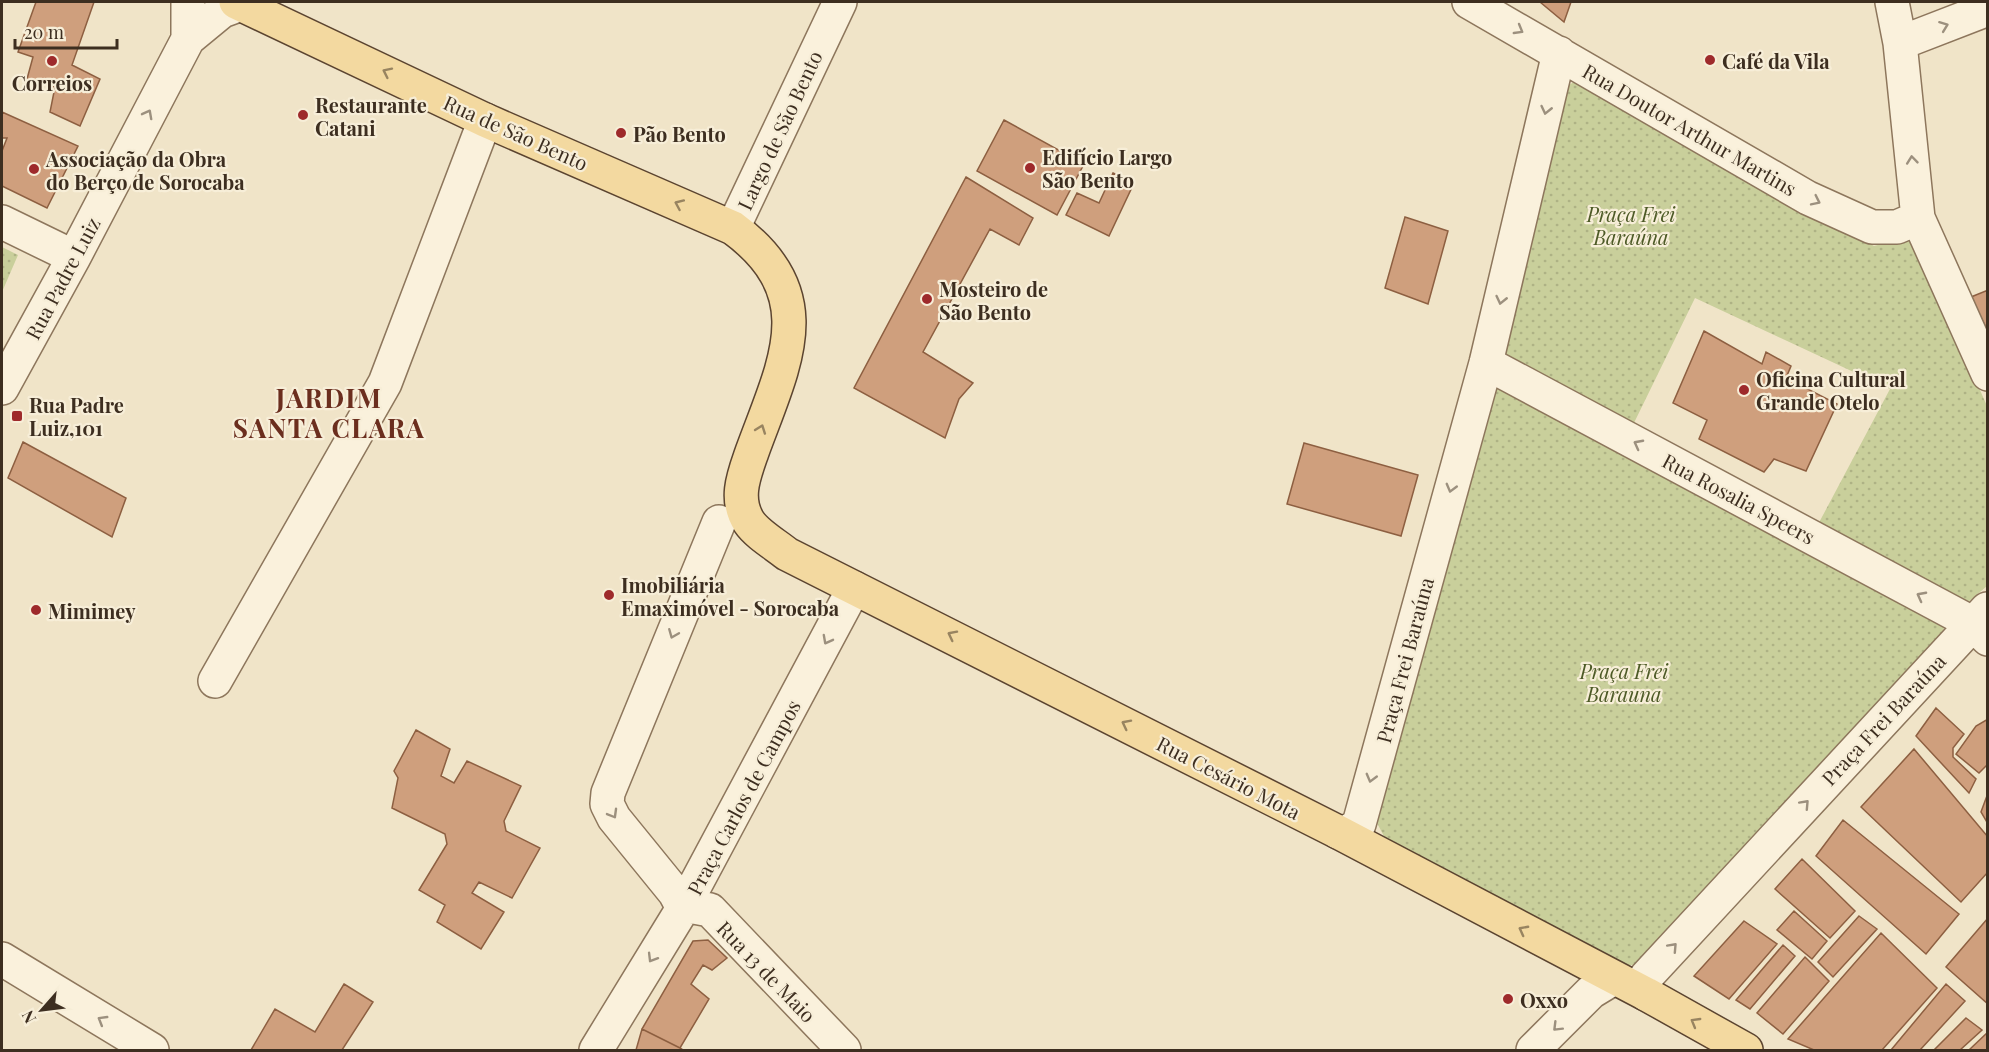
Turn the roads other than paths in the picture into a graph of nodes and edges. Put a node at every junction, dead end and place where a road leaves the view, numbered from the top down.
1 (188, 2) edge
2 (245, 2) edge
3 (840, 2) edge
4 (1469, 2) edge
5 (1892, 2) edge
6 (1988, 9) edge
7 (188, 39) junction
8 (1900, 43) junction
9 (1559, 53) junction
10 (485, 120) junction
11 (1918, 218) junction
12 (2, 222) edge
13 (733, 228) junction
14 (74, 257) junction
15 (1486, 363) junction
16 (1988, 374) edge
17 (2, 388) edge
18 (734, 522) junction
19 (854, 588) junction
20 (1982, 624) edge
21 (215, 681) dead end
22 (1338, 832) junction
23 (683, 908) junction
24 (2, 959) edge
25 (1614, 978) junction
26 (1646, 994) junction
27 (152, 1050) edge
28 (596, 1050) edge
29 (844, 1050) edge
30 (1533, 1050) edge
31 (1746, 1050) edge

1 - 7 street, Rua Padre Luiz
2 - 7 street, Rua Padre Luiz
10 -> 2 main road, Rua de São Bento
3 - 13 street, Largo de São Bento
4 -> 9 street, Rua Doutor Arthur Martins
5 - 8 street
8 -> 6 street
14 -> 7 street, Rua Padre Luiz
11 -> 8 street
9 -> 11 street, Rua Doutor Arthur Martins
9 -> 15 street, Praça Frei Baraúna
13 -> 10 main road, Rua de São Bento
10 - 21 street
11 - 16 street
12 - 14 street
18 -> 13 main road, Largo de São Bento
14 - 17 street, Rua Padre Luiz
20 -> 15 street, Rua Rosalia Speers
15 -> 22 street, Praça Frei Baraúna
18 - 19 main road, Rua Cesário Mota
18 -> 23 street, Praça Carlos de Campos
22 -> 19 main road, Rua Cesário Mota
19 -> 23 street, Praça Carlos de Campos
26 -> 20 street, Praça Frei Baraúna
25 -> 22 main road, Rua Cesário Mota
23 -> 28 street
23 - 29 street, Rua 13 de Maio
27 -> 24 street
25 - 26 main road, Rua Cesário Mota
25 -> 30 street
31 -> 26 main road, Rua Cesário Mota

